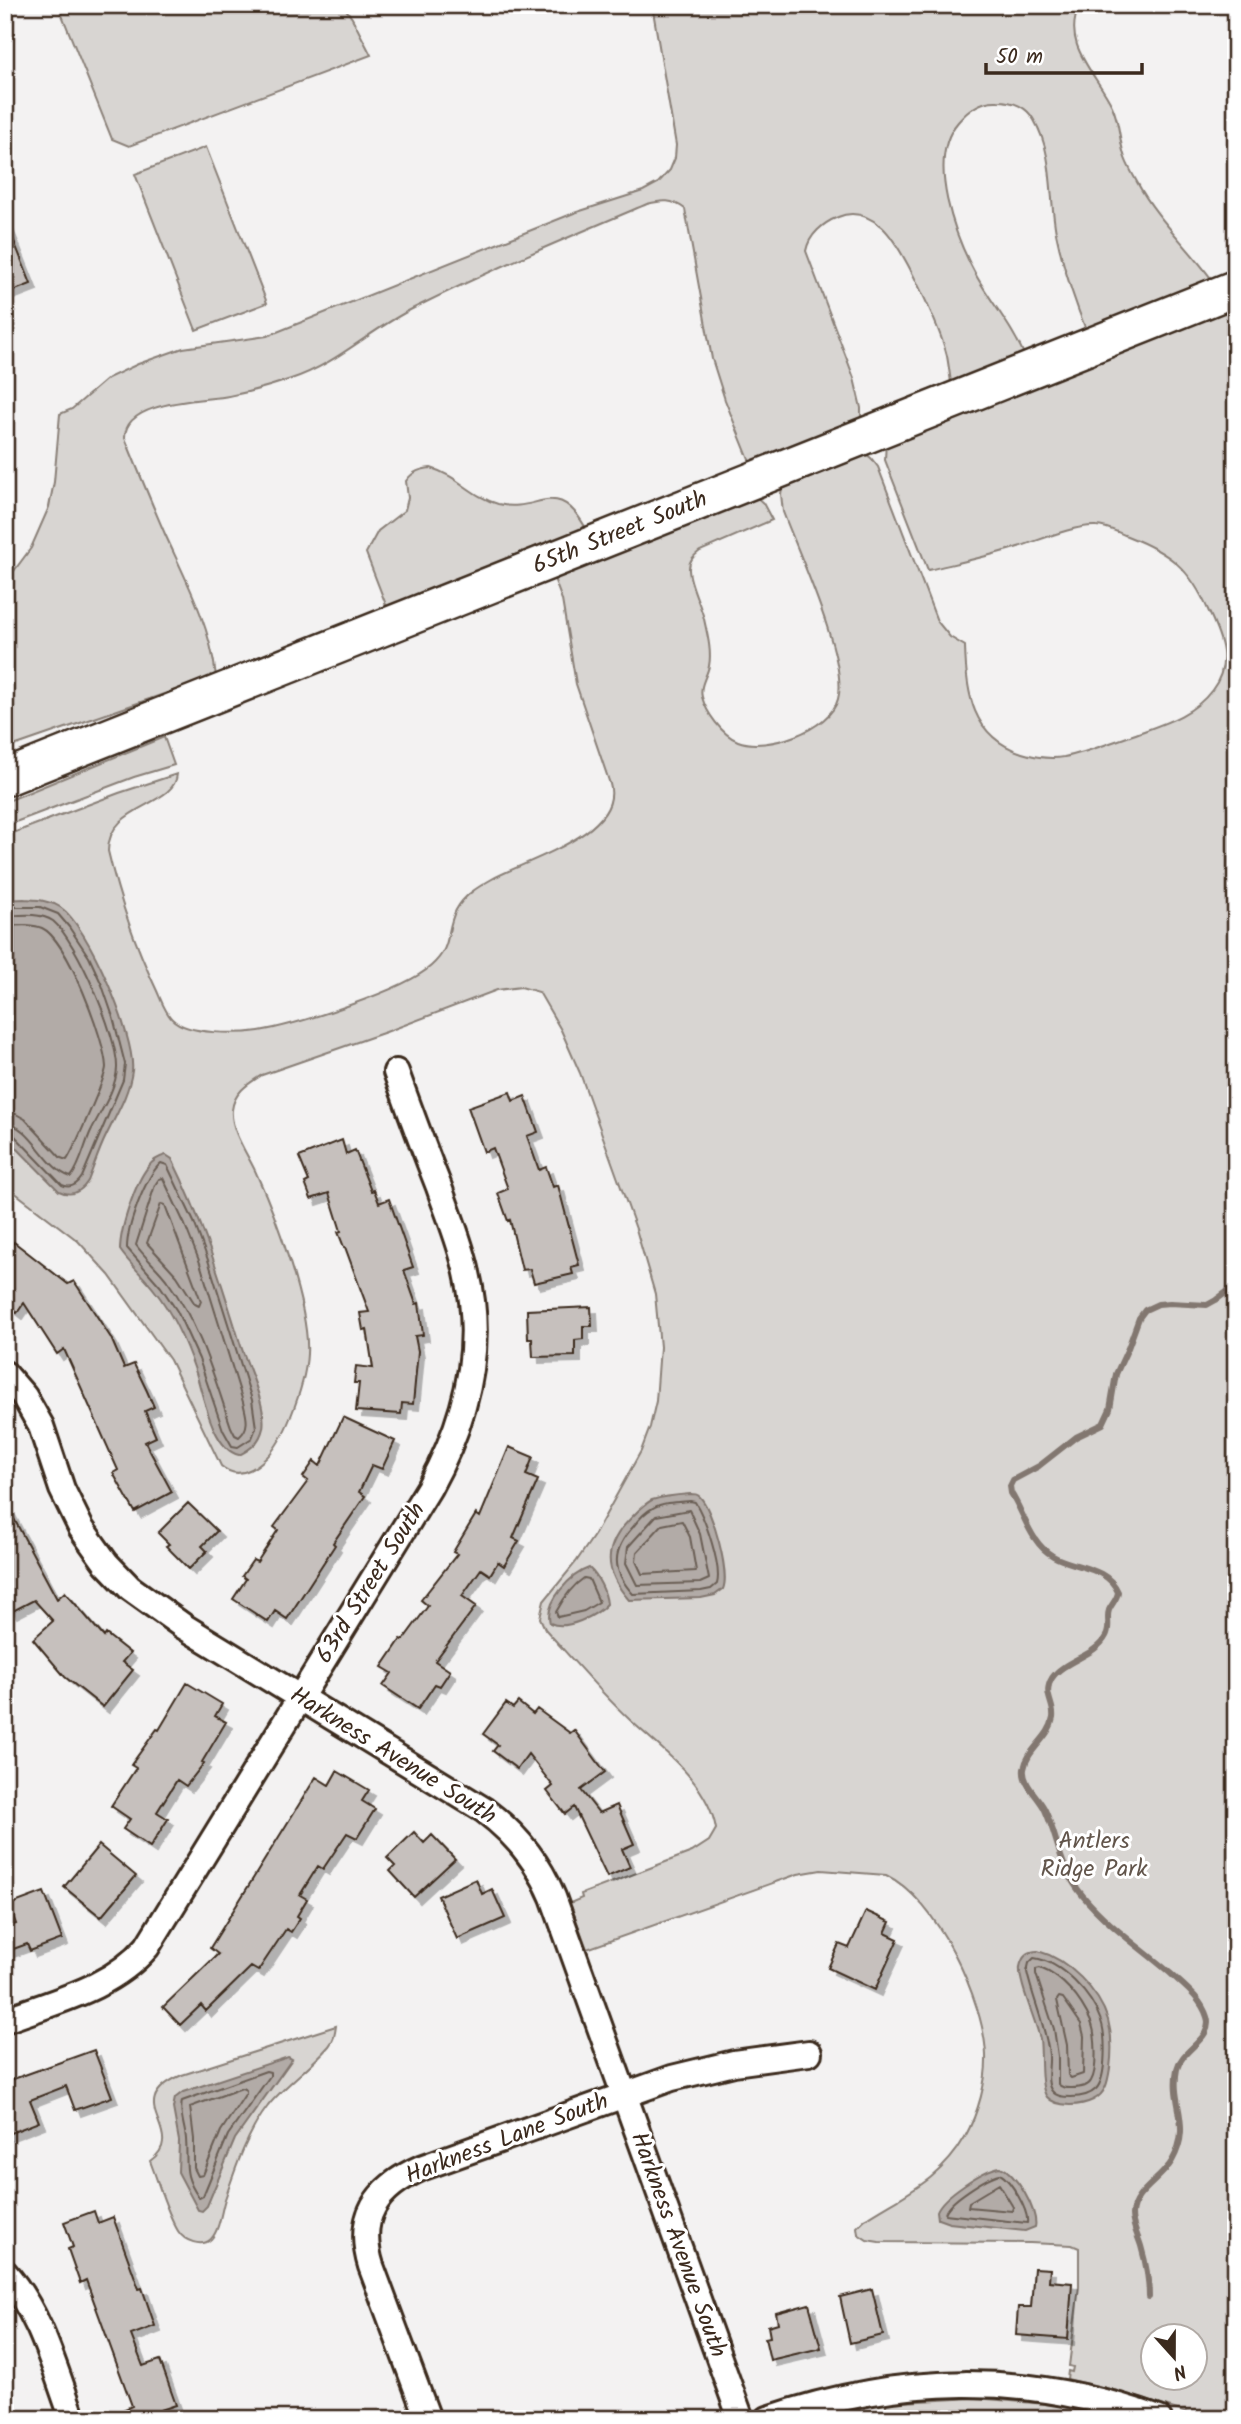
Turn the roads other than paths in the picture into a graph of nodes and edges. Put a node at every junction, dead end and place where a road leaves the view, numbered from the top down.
1 (1236, 288) edge
2 (5, 778) edge
3 (396, 1072) dead end
4 (5, 1374) edge
5 (301, 1698) junction
6 (5, 2020) edge
7 (809, 2053) dead end
8 (624, 2095) junction
9 (5, 2273) edge
10 (73, 2419) edge
11 (428, 2419) edge
12 (741, 2419) edge
13 (768, 2419) edge
14 (1159, 2419) edge

1 - 2 street, 65th Street South
3 - 5 street, 63rd Street South
4 - 5 street, Harkness Avenue South
5 - 6 street, 63rd Street South
5 - 8 street, Harkness Avenue South
7 - 8 street, Harkness Lane South
8 - 11 street, Harkness Lane South
8 - 12 street, Harkness Avenue South
9 - 10 street
13 - 14 street

